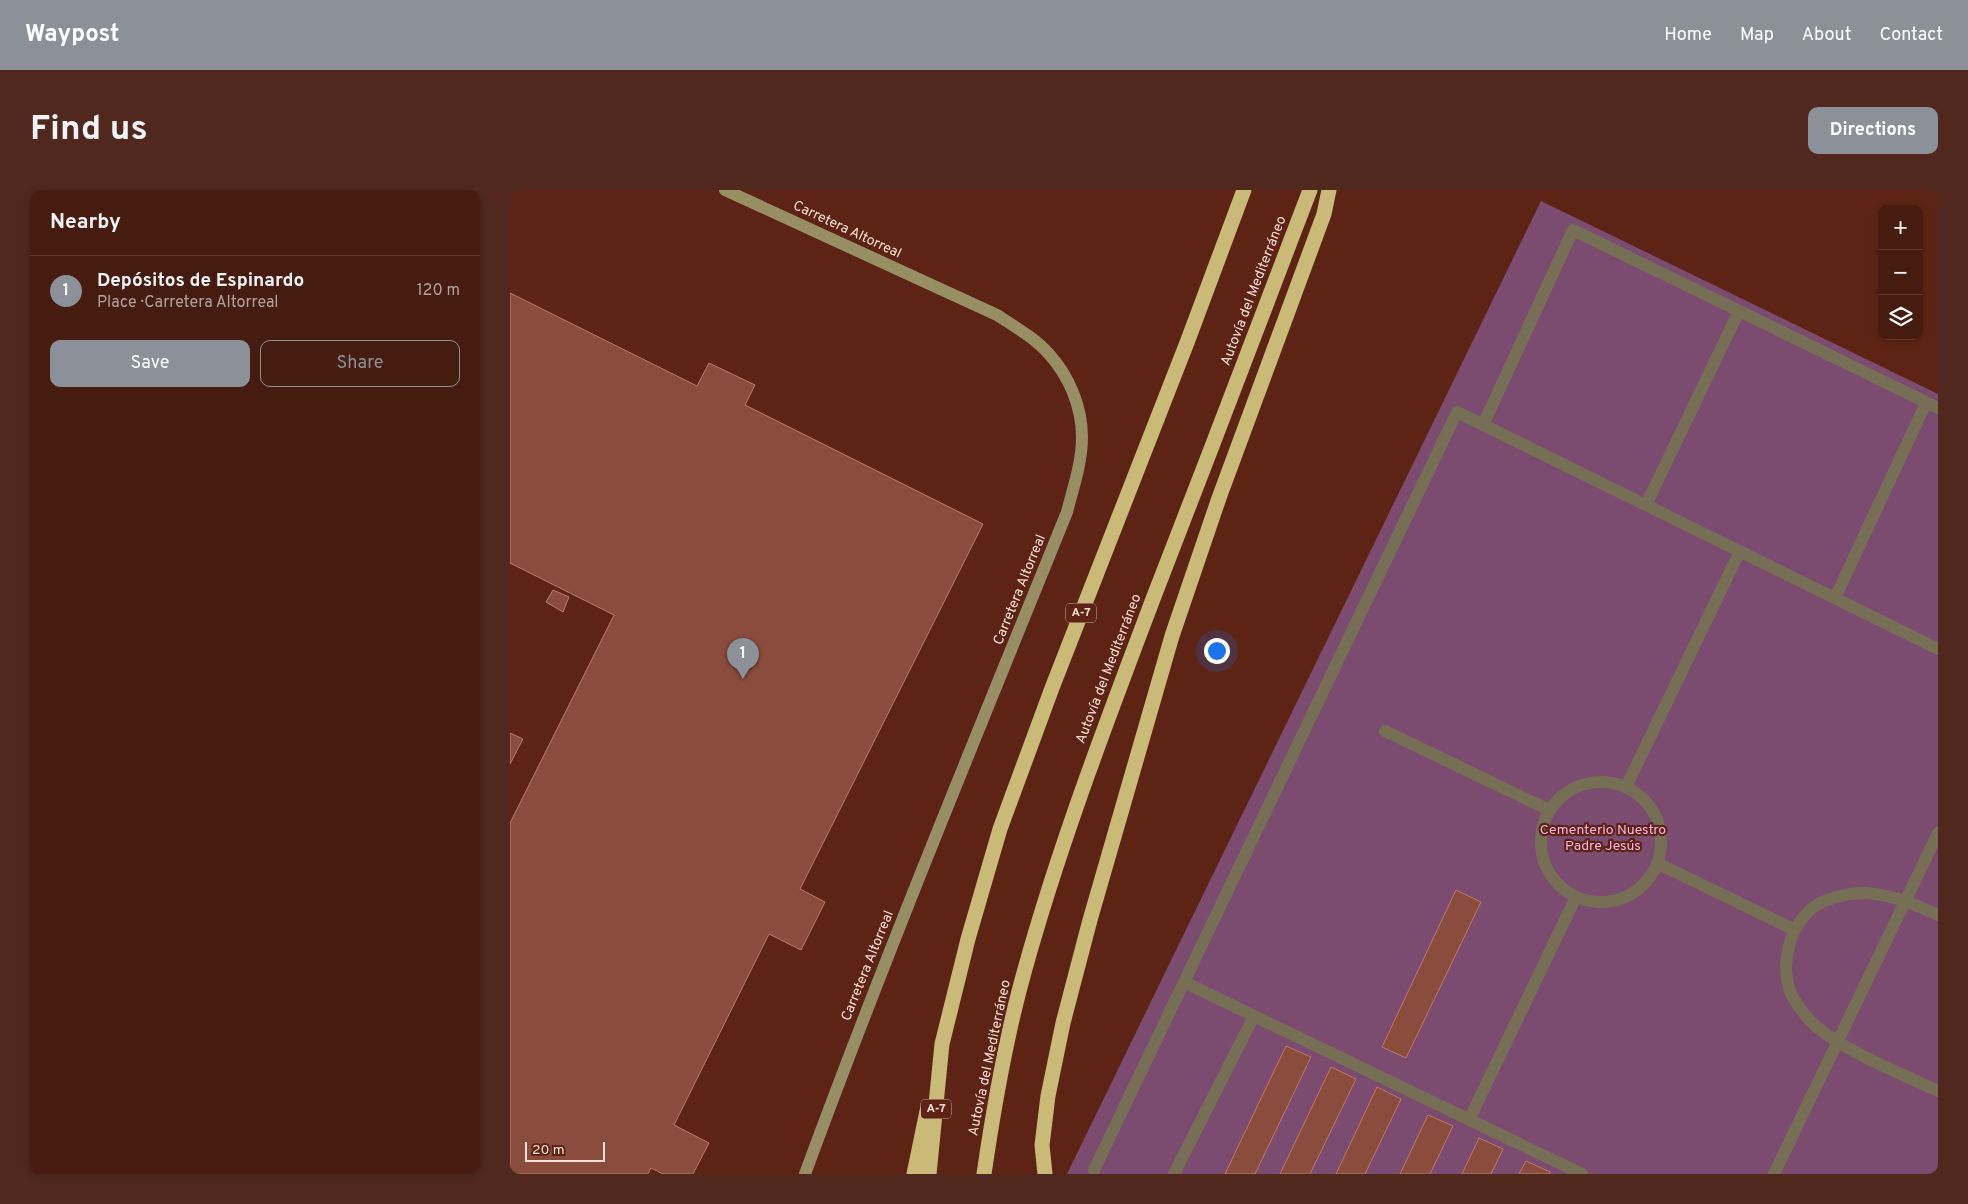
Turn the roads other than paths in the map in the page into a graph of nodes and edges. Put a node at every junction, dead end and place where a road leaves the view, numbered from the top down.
1 (725, 190) edge
2 (1244, 190) edge
3 (1310, 190) edge
4 (1329, 190) edge
5 (1739, 311) junction
6 (1932, 405) edge
7 (1483, 425) junction
8 (1646, 505) junction
9 (1740, 551) junction
10 (1835, 598) junction
11 (1938, 649) edge
12 (1385, 731) dead end
13 (1626, 787) junction
14 (1550, 810) junction
15 (1938, 833) edge
16 (1657, 863) junction
17 (1576, 897) junction
18 (1906, 900) junction
19 (1938, 915) edge
20 (1795, 930) junction
21 (1184, 982) junction
22 (1254, 1016) junction
23 (1838, 1043) junction
24 (942, 1044) junction
25 (1938, 1091) edge
26 (1469, 1120) junction
27 (1094, 1170) dead end
28 (805, 1174) edge
29 (914, 1174) edge
30 (930, 1174) edge
31 (984, 1174) edge
32 (1045, 1174) edge
33 (1174, 1174) edge
34 (1582, 1174) edge
35 (1774, 1174) edge

1 - 28 street, Carretera Altorreal
2 - 24 highway, A-7
3 - 31 highway, Autovía del Mediterráneo
4 - 32 highway
5 - 6 lane
5 - 7 lane
5 - 8 lane
6 - 10 lane
7 - 8 lane
7 - 21 lane
8 - 9 lane
9 - 10 lane
9 - 13 lane
10 - 11 lane
12 - 14 lane
13 - 14 lane
13 - 16 lane
14 - 17 lane
15 - 18 lane
16 - 17 lane
16 - 20 lane
17 - 26 lane
18 - 19 lane
18 - 20 lane
18 - 23 lane
20 - 23 lane
21 - 22 lane
21 - 27 lane
22 - 26 lane
22 - 33 lane
23 - 25 lane
23 - 35 lane
24 - 29 highway
24 - 30 highway, A-7
26 - 34 lane

